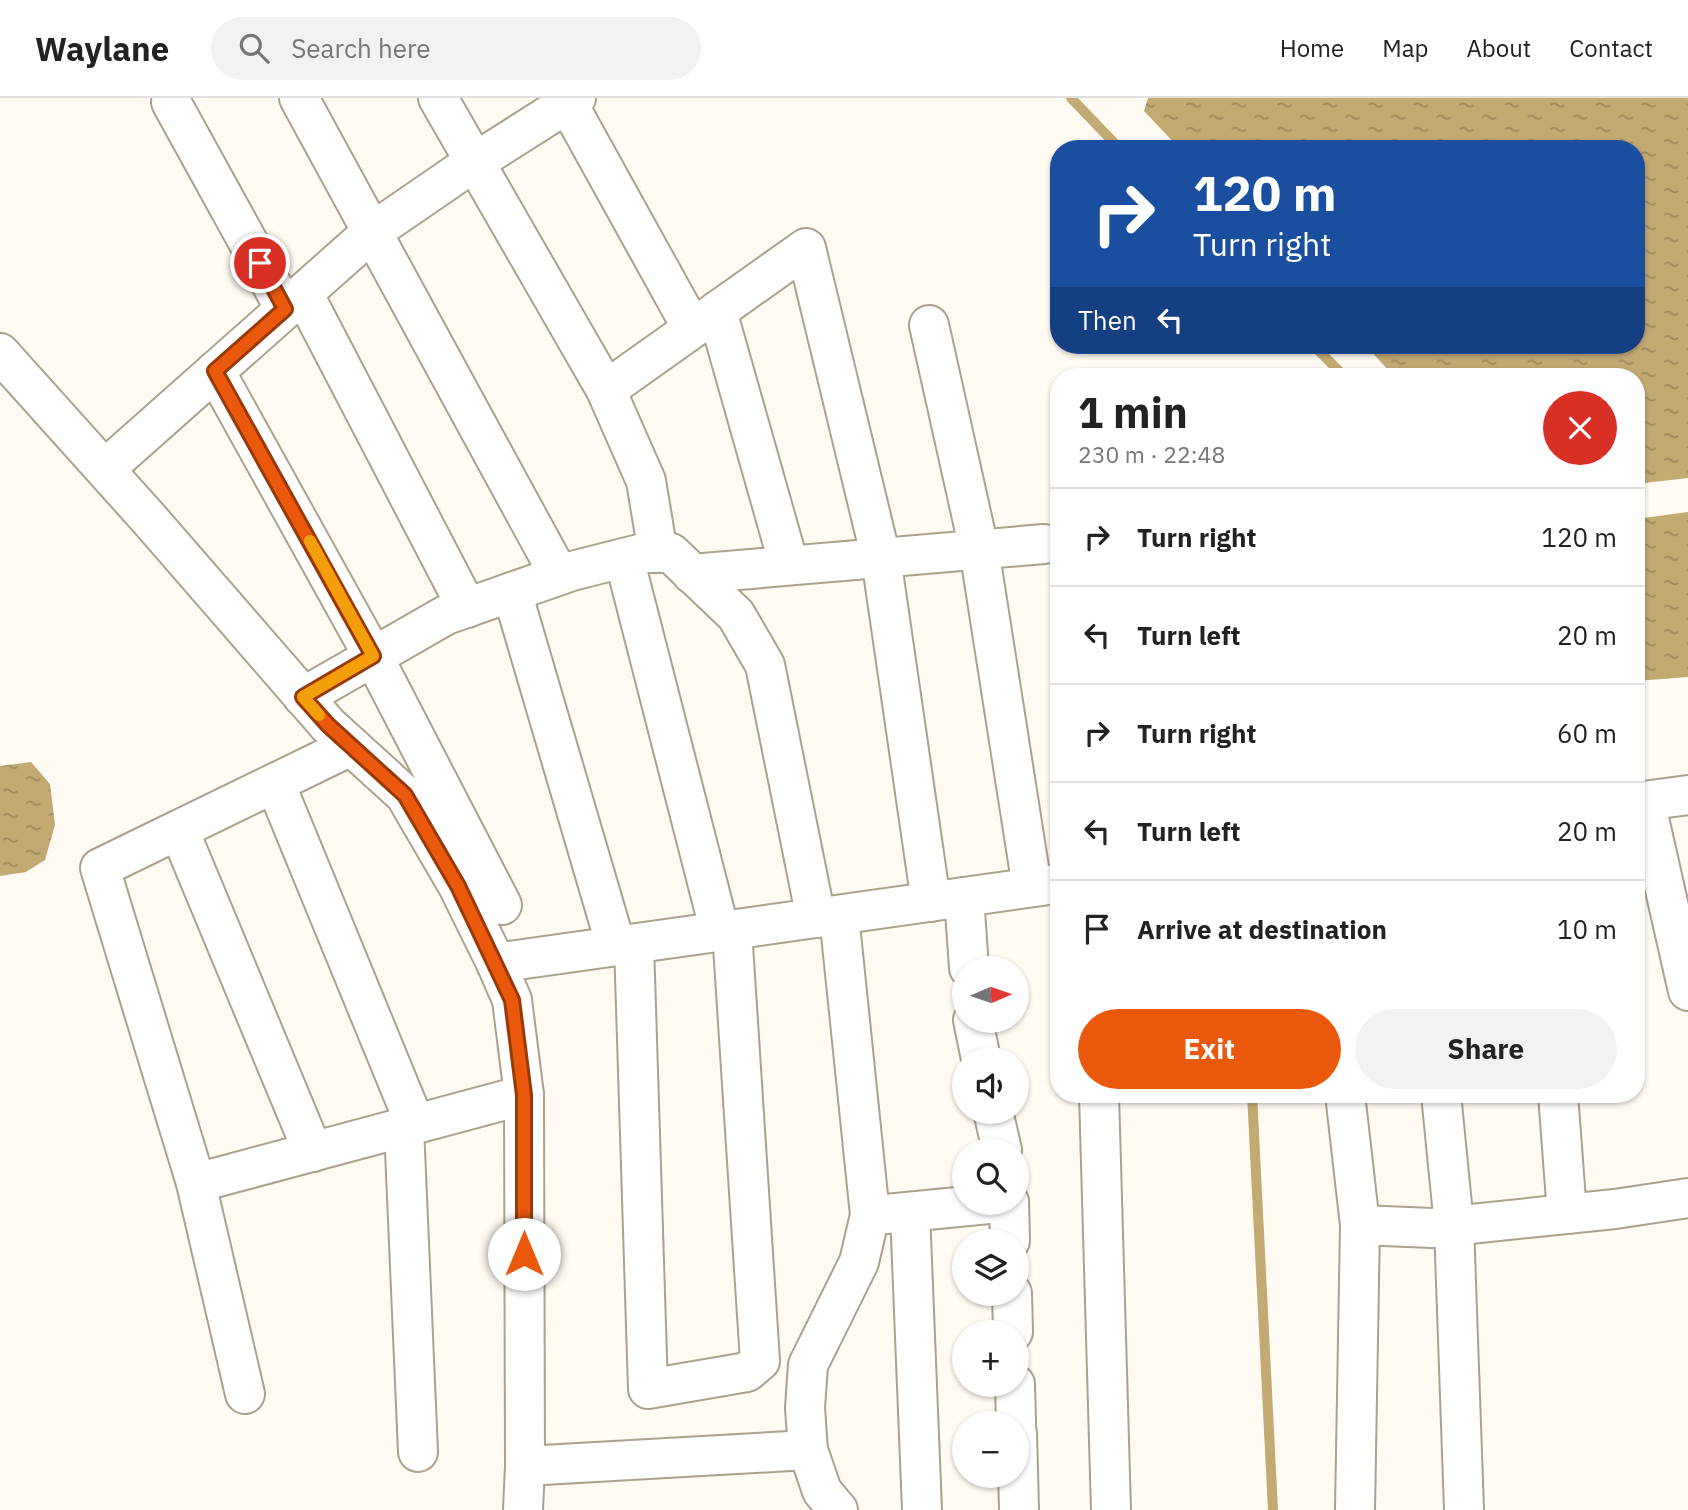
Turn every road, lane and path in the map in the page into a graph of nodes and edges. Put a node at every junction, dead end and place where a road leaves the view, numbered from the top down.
1 (299, 98) edge
2 (438, 98) edge
3 (572, 101) edge
4 (172, 102) dead end
5 (475, 162) junction
6 (372, 232) junction
7 (294, 301) junction
8 (704, 319) junction
9 (929, 325) dead end
10 (0, 353) edge
11 (215, 371) junction
12 (606, 390) junction
13 (105, 469) junction
14 (1044, 544) dead end
15 (979, 549) junction
16 (641, 556) junction
17 (881, 558) junction
18 (789, 565) junction
19 (692, 573) junction
20 (559, 575) junction
21 (512, 592) junction
22 (467, 608) junction
23 (373, 656) junction
24 (303, 697) junction
25 (351, 746) junction
26 (275, 783) junction
27 (1688, 795) edge
28 (1645, 800) edge
29 (1645, 817) edge
30 (179, 830) junction
31 (1045, 885) edge
32 (947, 899) junction
33 (502, 905) dead end
34 (828, 916) junction
35 (726, 931) junction
36 (625, 945) junction
37 (965, 956) edge
38 (496, 963) junction
39 (1688, 991) edge
40 (524, 1095) junction
41 (1099, 1103) edge
42 (1346, 1103) edge
43 (1442, 1103) edge
44 (1559, 1103) edge
45 (410, 1126) junction
46 (313, 1152) junction
47 (196, 1183) junction
48 (1688, 1198) edge
49 (952, 1208) edge
50 (909, 1212) junction
51 (1567, 1214) junction
52 (870, 1215) junction
53 (1360, 1225) junction
54 (1454, 1225) junction
55 (245, 1394) dead end
56 (808, 1450) junction
57 (418, 1452) dead end
58 (525, 1466) junction
59 (1018, 1488) edge
60 (523, 1510) edge
61 (838, 1510) edge
62 (922, 1510) edge
63 (1019, 1510) edge
64 (1111, 1510) edge
65 (1355, 1510) edge
66 (1464, 1510) edge

1 - 6 street
2 - 5 street
3 - 5 street
3 - 8 street
4 - 7 street
5 - 6 street
5 - 12 street
6 - 7 street
6 - 20 street
7 - 11 street
7 - 22 street
8 - 12 street
8 - 17 street
8 - 18 street
9 - 15 street
10 - 13 street
11 - 13 street
11 - 23 street
12 - 16 street
13 - 24 street
14 - 15 street
15 - 17 street
15 - 31 street
16 - 19 street
16 - 20 street
16 - 35 street
17 - 18 street
17 - 32 street
18 - 19 street
19 - 34 street
20 - 21 street
21 - 22 street
21 - 36 street
22 - 23 street
23 - 24 street
23 - 33 street
24 - 25 street
25 - 26 street
25 - 38 street
26 - 30 street
26 - 45 street
27 - 28 street
29 - 39 street
30 - 46 street
30 - 47 street
31 - 32 street
32 - 34 street
32 - 37 street
34 - 35 street
34 - 52 street
35 - 36 street
35 - 36 street
36 - 38 street
38 - 40 street
40 - 45 street
40 - 58 street
41 - 64 street
42 - 53 street
43 - 54 street
44 - 51 street
45 - 46 street
45 - 57 street
46 - 47 street
47 - 55 street
48 - 51 street
49 - 50 street
50 - 52 street
50 - 62 street
51 - 54 street
52 - 56 street
53 - 54 street
53 - 65 street
54 - 66 street
56 - 58 street
56 - 61 street
58 - 60 street
59 - 63 street

